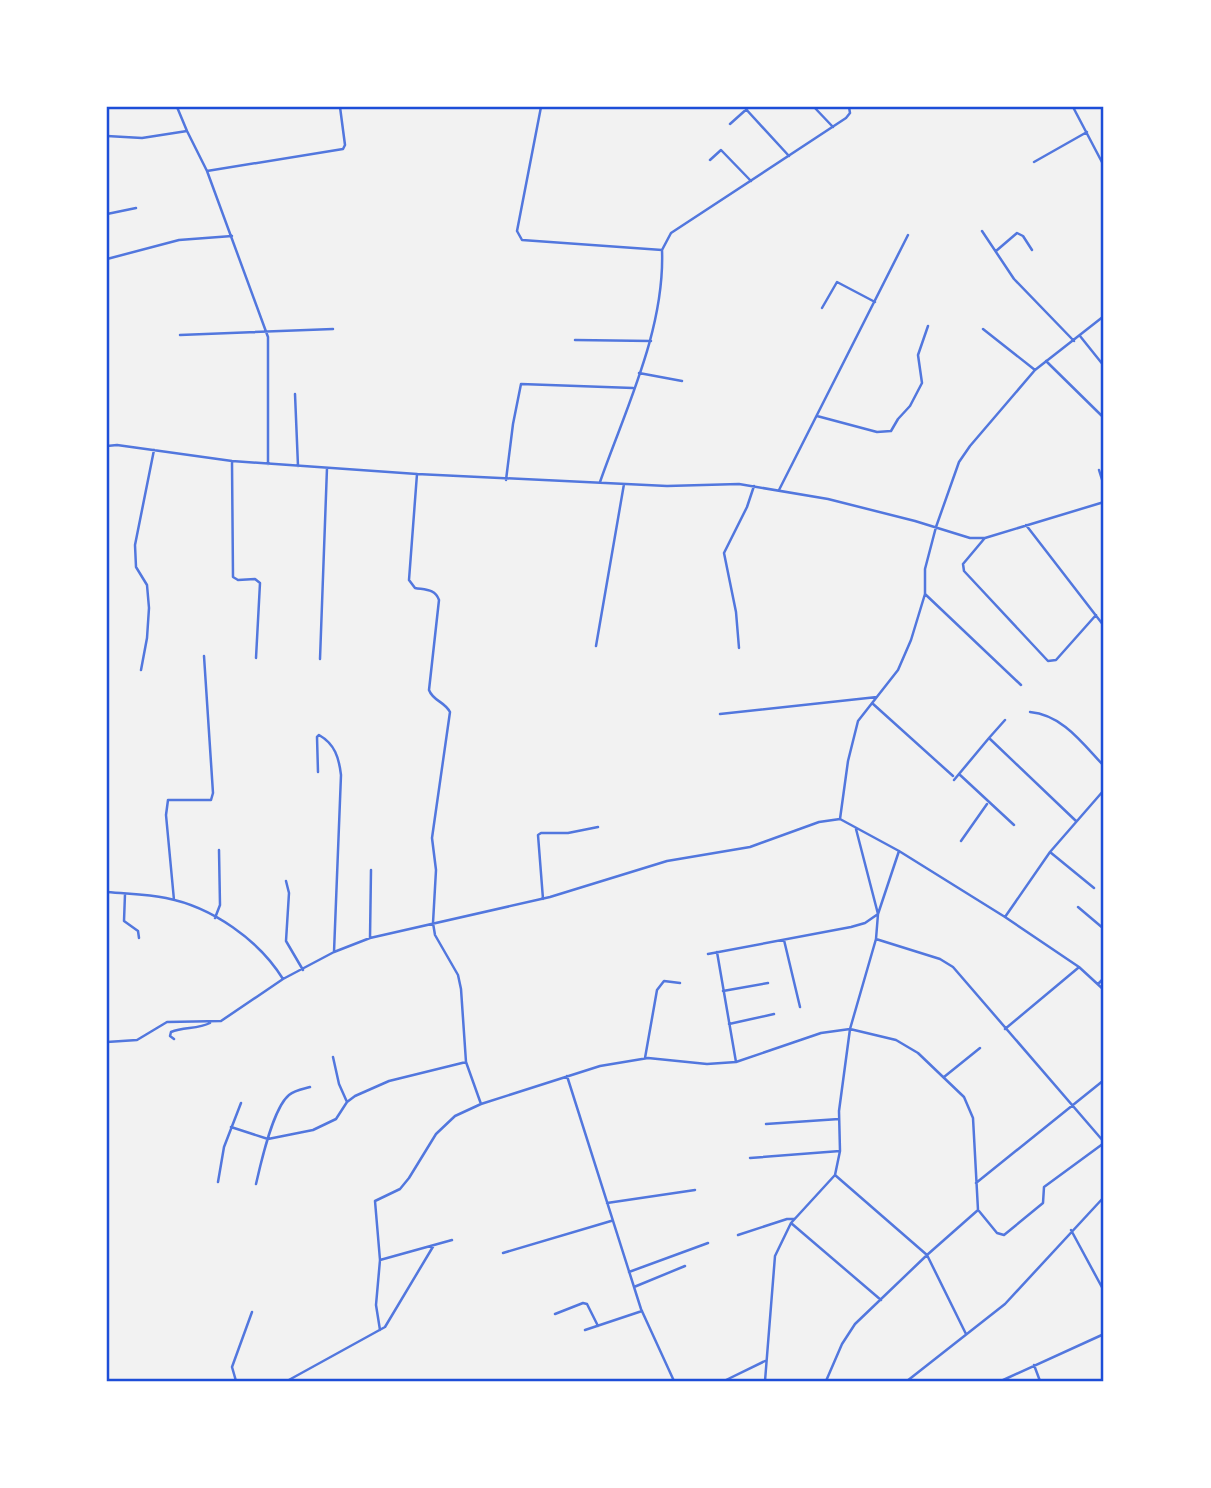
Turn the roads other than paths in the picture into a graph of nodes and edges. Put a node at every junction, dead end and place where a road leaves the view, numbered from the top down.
1 (177, 107) edge
2 (340, 107) edge
3 (351, 107) edge
4 (541, 107) edge
5 (814, 107) edge
6 (849, 107) edge
7 (1073, 107) edge
8 (746, 108) edge
9 (730, 124) dead end
10 (833, 127) junction
11 (187, 131) junction
12 (1087, 132) junction
13 (107, 136) edge
14 (789, 156) junction
15 (710, 160) dead end
16 (1034, 162) dead end
17 (1104, 166) edge
18 (207, 171) junction
19 (751, 181) junction
20 (136, 208) dead end
21 (107, 214) edge
22 (982, 231) dead end
23 (908, 235) dead end
24 (232, 236) junction
25 (662, 250) junction
26 (1032, 250) dead end
27 (996, 251) junction
28 (107, 259) edge
29 (876, 302) junction
30 (822, 308) dead end
31 (1104, 316) edge
32 (928, 326) dead end
33 (333, 329) dead end
34 (983, 329) dead end
35 (267, 333) junction
36 (180, 335) dead end
37 (1080, 336) junction
38 (575, 340) dead end
39 (651, 341) junction
40 (1074, 341) junction
41 (1046, 361) junction
42 (1104, 366) edge
43 (1035, 370) junction
44 (639, 373) junction
45 (682, 381) dead end
46 (633, 388) junction
47 (295, 394) dead end
48 (817, 416) junction
49 (1104, 418) edge
50 (107, 446) edge
51 (154, 450) junction
52 (232, 461) junction
53 (268, 464) junction
54 (298, 466) junction
55 (327, 468) junction
56 (1099, 470) dead end
57 (417, 474) junction
58 (506, 480) junction
59 (599, 483) junction
60 (624, 484) junction
61 (754, 486) junction
62 (1104, 486) edge
63 (779, 490) junction
64 (1104, 502) edge
65 (1026, 525) junction
66 (936, 527) junction
67 (985, 538) junction
68 (925, 594) junction
69 (1096, 615) junction
70 (1104, 626) edge
71 (596, 646) dead end
72 (739, 648) dead end
73 (204, 656) dead end
74 (256, 659) dead end
75 (320, 659) dead end
76 (141, 670) dead end
77 (1021, 685) dead end
78 (877, 697) junction
79 (871, 703) junction
80 (1030, 712) dead end
81 (720, 714) dead end
82 (1005, 720) dead end
83 (989, 738) junction
84 (1104, 766) edge
85 (318, 772) dead end
86 (959, 774) junction
87 (1104, 790) edge
88 (988, 802) junction
89 (840, 819) junction
90 (1076, 821) junction
91 (1013, 825) dead end
92 (598, 827) dead end
93 (856, 829) junction
94 (961, 841) dead end
95 (219, 850) dead end
96 (899, 851) junction
97 (1050, 852) junction
98 (371, 870) dead end
99 (286, 881) dead end
100 (1094, 888) dead end
101 (107, 892) edge
102 (125, 894) junction
103 (543, 899) junction
104 (174, 900) junction
105 (1078, 906) dead end
106 (878, 915) junction
107 (1004, 917) junction
108 (215, 918) junction
109 (433, 923) junction
110 (1104, 929) edge
111 (139, 938) dead end
112 (370, 938) junction
113 (876, 939) junction
114 (784, 940) junction
115 (334, 952) junction
116 (717, 952) junction
117 (708, 954) dead end
118 (1079, 967) junction
119 (303, 970) junction
120 (1104, 978) edge
121 (283, 979) junction
122 (680, 983) dead end
123 (768, 984) dead end
124 (1098, 984) junction
125 (1104, 990) edge
126 (723, 991) junction
127 (800, 1007) dead end
128 (774, 1014) dead end
129 (210, 1023) junction
130 (729, 1024) junction
131 (850, 1028) junction
132 (1005, 1029) junction
133 (174, 1039) dead end
134 (107, 1042) edge
135 (980, 1048) dead end
136 (333, 1057) dead end
137 (645, 1058) junction
138 (466, 1062) junction
139 (736, 1062) junction
140 (567, 1076) junction
141 (944, 1077) junction
142 (1104, 1080) edge
143 (310, 1087) dead end
144 (346, 1102) junction
145 (241, 1103) dead end
146 (481, 1104) junction
147 (1072, 1106) junction
148 (839, 1119) junction
149 (766, 1124) dead end
150 (231, 1127) junction
151 (268, 1139) junction
152 (1104, 1142) edge
153 (840, 1151) junction
154 (750, 1158) dead end
155 (835, 1175) junction
156 (218, 1182) dead end
157 (976, 1182) junction
158 (256, 1184) dead end
159 (695, 1190) dead end
160 (1104, 1197) edge
161 (607, 1203) junction
162 (978, 1210) junction
163 (612, 1221) junction
164 (792, 1221) junction
165 (1072, 1230) junction
166 (738, 1235) dead end
167 (452, 1240) dead end
168 (708, 1243) dead end
169 (435, 1245) junction
170 (503, 1252) dead end
171 (927, 1255) junction
172 (380, 1261) junction
173 (685, 1266) dead end
174 (628, 1272) junction
175 (634, 1287) junction
176 (1104, 1291) edge
177 (881, 1300) junction
178 (642, 1311) junction
179 (252, 1312) dead end
180 (555, 1314) dead end
181 (598, 1326) junction
182 (380, 1330) junction
183 (585, 1331) dead end
184 (966, 1334) junction
185 (1104, 1334) edge
186 (766, 1361) junction
187 (1034, 1365) junction
188 (236, 1381) edge
189 (287, 1381) edge
190 (674, 1381) edge
191 (724, 1381) edge
192 (765, 1381) edge
193 (826, 1381) edge
194 (907, 1381) edge
195 (1000, 1381) edge
196 (1040, 1381) edge

1 - 11 street
2 - 3 street
2 - 18 street
4 - 25 street
5 - 10 street
6 - 10 street
7 - 12 street
8 - 9 street
8 - 14 street
10 - 14 street
11 - 13 street
11 - 18 street
12 - 16 street
12 - 17 street
14 - 19 street
15 - 19 street
18 - 24 street
19 - 25 street
20 - 21 street
22 - 27 street
23 - 29 street
24 - 28 street
24 - 35 street
25 - 39 street
26 - 27 street
27 - 40 street
29 - 30 street
29 - 48 street
31 - 37 street
32 - 48 street
33 - 35 street
34 - 43 street
35 - 36 street
35 - 53 street
37 - 40 street
37 - 42 street
38 - 39 street
39 - 44 street
40 - 41 street
41 - 43 street
41 - 49 street
43 - 66 street
44 - 45 street
44 - 46 street
46 - 58 street
46 - 59 street
47 - 54 street
48 - 63 street
50 - 51 street
51 - 52 street
51 - 76 street
52 - 53 street
52 - 74 street
53 - 54 street
54 - 55 street
55 - 57 street
55 - 75 street
56 - 62 street
57 - 58 street
57 - 109 street
58 - 59 street
59 - 60 street
60 - 61 street
60 - 71 street
61 - 63 street
61 - 72 street
63 - 66 street
64 - 65 street
65 - 67 street
65 - 69 street
66 - 67 street
66 - 68 street
67 - 69 street
68 - 77 street
68 - 78 street
69 - 70 street
73 - 104 street
78 - 79 street
78 - 81 street
79 - 86 street
79 - 89 street
80 - 84 street
82 - 83 street
83 - 86 street
83 - 90 street
85 - 115 street
86 - 88 street
87 - 90 street
88 - 91 street
88 - 94 street
89 - 93 street
89 - 103 street
90 - 97 street
92 - 103 street
93 - 96 street
93 - 106 street
95 - 108 street
96 - 106 street
96 - 107 street
97 - 100 street
97 - 107 street
98 - 112 street
99 - 119 street
101 - 102 street
102 - 104 street
102 - 111 street
103 - 109 street
104 - 108 street
105 - 110 street
106 - 113 street
106 - 114 street
107 - 118 street
108 - 121 street
109 - 112 street
109 - 138 street
112 - 115 street
113 - 131 street
113 - 132 street
114 - 116 street
114 - 127 street
115 - 119 street
116 - 117 street
116 - 126 street
118 - 124 street
118 - 132 street
119 - 121 street
120 - 124 street
121 - 129 street
122 - 137 street
123 - 126 street
124 - 125 street
126 - 130 street
128 - 130 street
129 - 133 street
129 - 134 street
130 - 139 street
131 - 139 street
131 - 141 street
131 - 148 street
132 - 147 street
135 - 141 street
136 - 144 street
137 - 139 street
137 - 140 street
138 - 144 street
138 - 146 street
140 - 146 street
140 - 161 street
141 - 157 street
142 - 147 street
143 - 151 street
144 - 151 street
145 - 150 street
146 - 172 street
147 - 152 street
147 - 157 street
148 - 149 street
148 - 153 street
150 - 151 street
150 - 156 street
151 - 158 street
152 - 162 street
153 - 154 street
153 - 155 street
155 - 164 street
155 - 171 street
157 - 162 street
159 - 161 street
160 - 165 street
161 - 163 street
162 - 171 street
163 - 170 street
163 - 174 street
164 - 166 street
164 - 177 street
164 - 186 street
165 - 176 street
165 - 184 street
167 - 169 street
168 - 174 street
169 - 172 street
169 - 182 street
171 - 177 street
171 - 184 street
172 - 182 street
173 - 175 street
174 - 175 street
175 - 178 street
177 - 193 street
178 - 181 street
178 - 190 street
179 - 188 street
180 - 181 street
181 - 183 street
182 - 189 street
184 - 194 street
185 - 187 street
186 - 191 street
186 - 192 street
187 - 195 street
187 - 196 street

